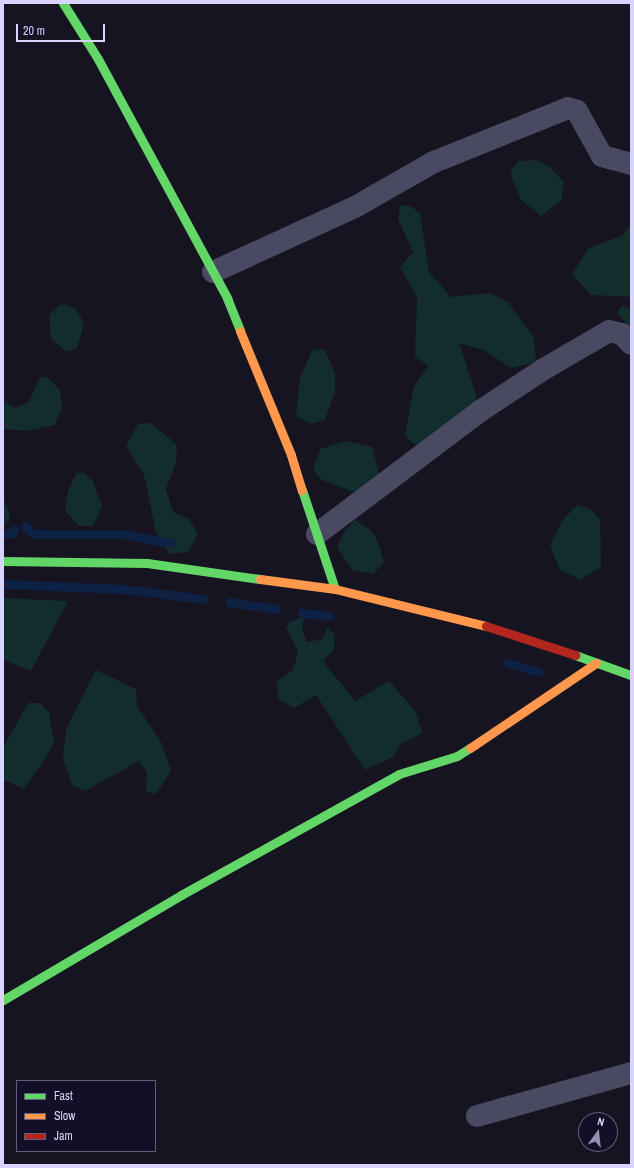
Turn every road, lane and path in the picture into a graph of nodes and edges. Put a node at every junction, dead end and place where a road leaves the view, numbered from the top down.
1 (63, 3) edge
2 (631, 164) edge
3 (212, 272) junction
4 (631, 344) edge
5 (317, 534) junction
6 (3, 561) edge
7 (336, 589) junction
8 (596, 663) junction
9 (631, 675) edge
10 (3, 1000) edge
11 (631, 1073) edge
12 (476, 1116) dead end

1 - 3 street
2 - 3 street
3 - 5 street
4 - 5 street
5 - 7 street
6 - 7 street
7 - 8 street
8 - 9 street
8 - 10 street
11 - 12 street

